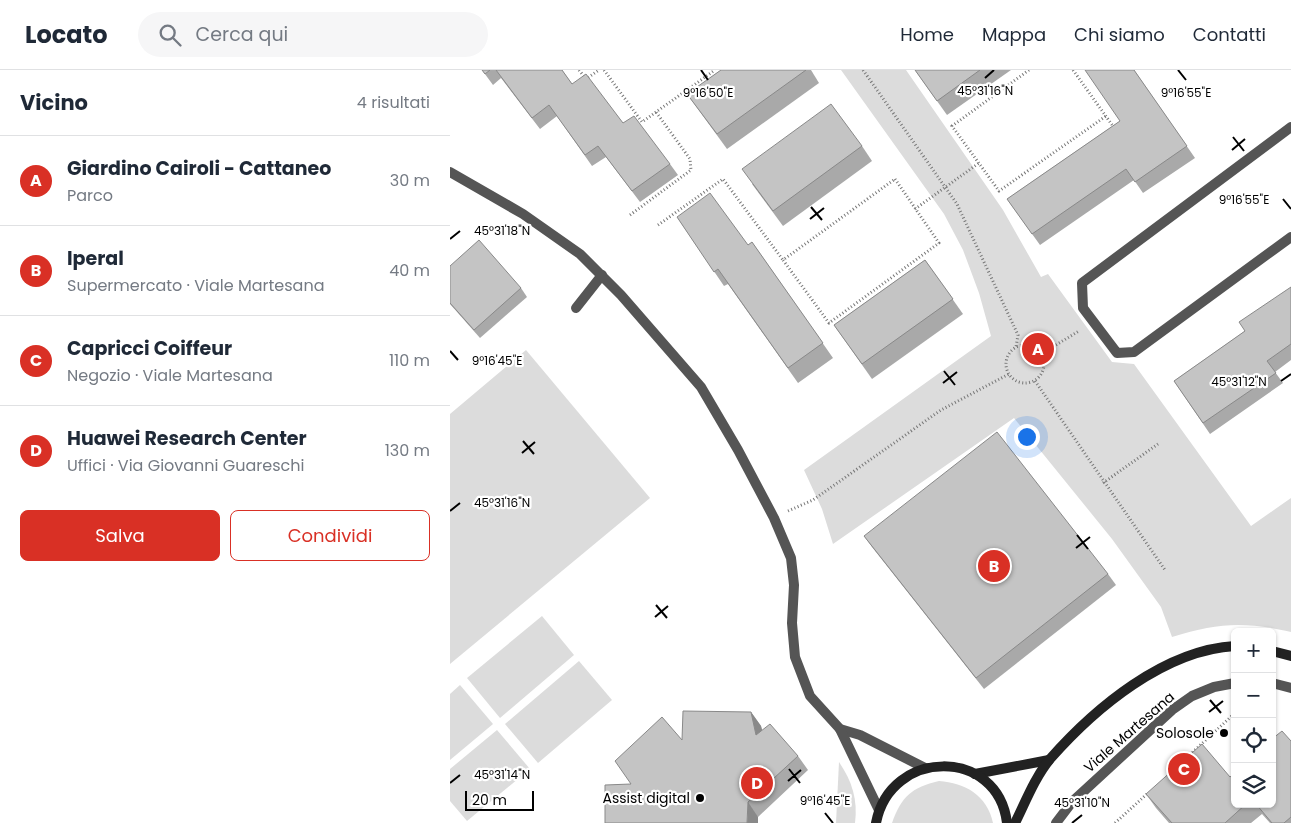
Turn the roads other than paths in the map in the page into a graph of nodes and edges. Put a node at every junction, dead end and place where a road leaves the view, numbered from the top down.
1 (1291, 127) edge
2 (450, 172) edge
3 (1291, 237) edge
4 (602, 275) junction
5 (576, 308) dead end
6 (1231, 647) edge
7 (1276, 652) edge
8 (1291, 656) edge
9 (1231, 684) edge
10 (1276, 685) edge
11 (1291, 688) edge
12 (840, 729) junction
13 (1049, 760) junction
14 (925, 768) junction
15 (975, 774) junction
16 (879, 810) junction
17 (876, 823) edge
18 (1007, 823) edge
19 (1015, 823) edge
20 (1056, 823) edge

1 - 3 street
2 - 4 street
4 - 5 street
4 - 12 street
6 - 13 street
7 - 8 street
9 - 20 street, Viale Martesana
10 - 11 street
12 - 14 street
12 - 16 street
13 - 15 street
13 - 19 street
14 - 15 street
14 - 16 street
15 - 18 street
16 - 17 street

